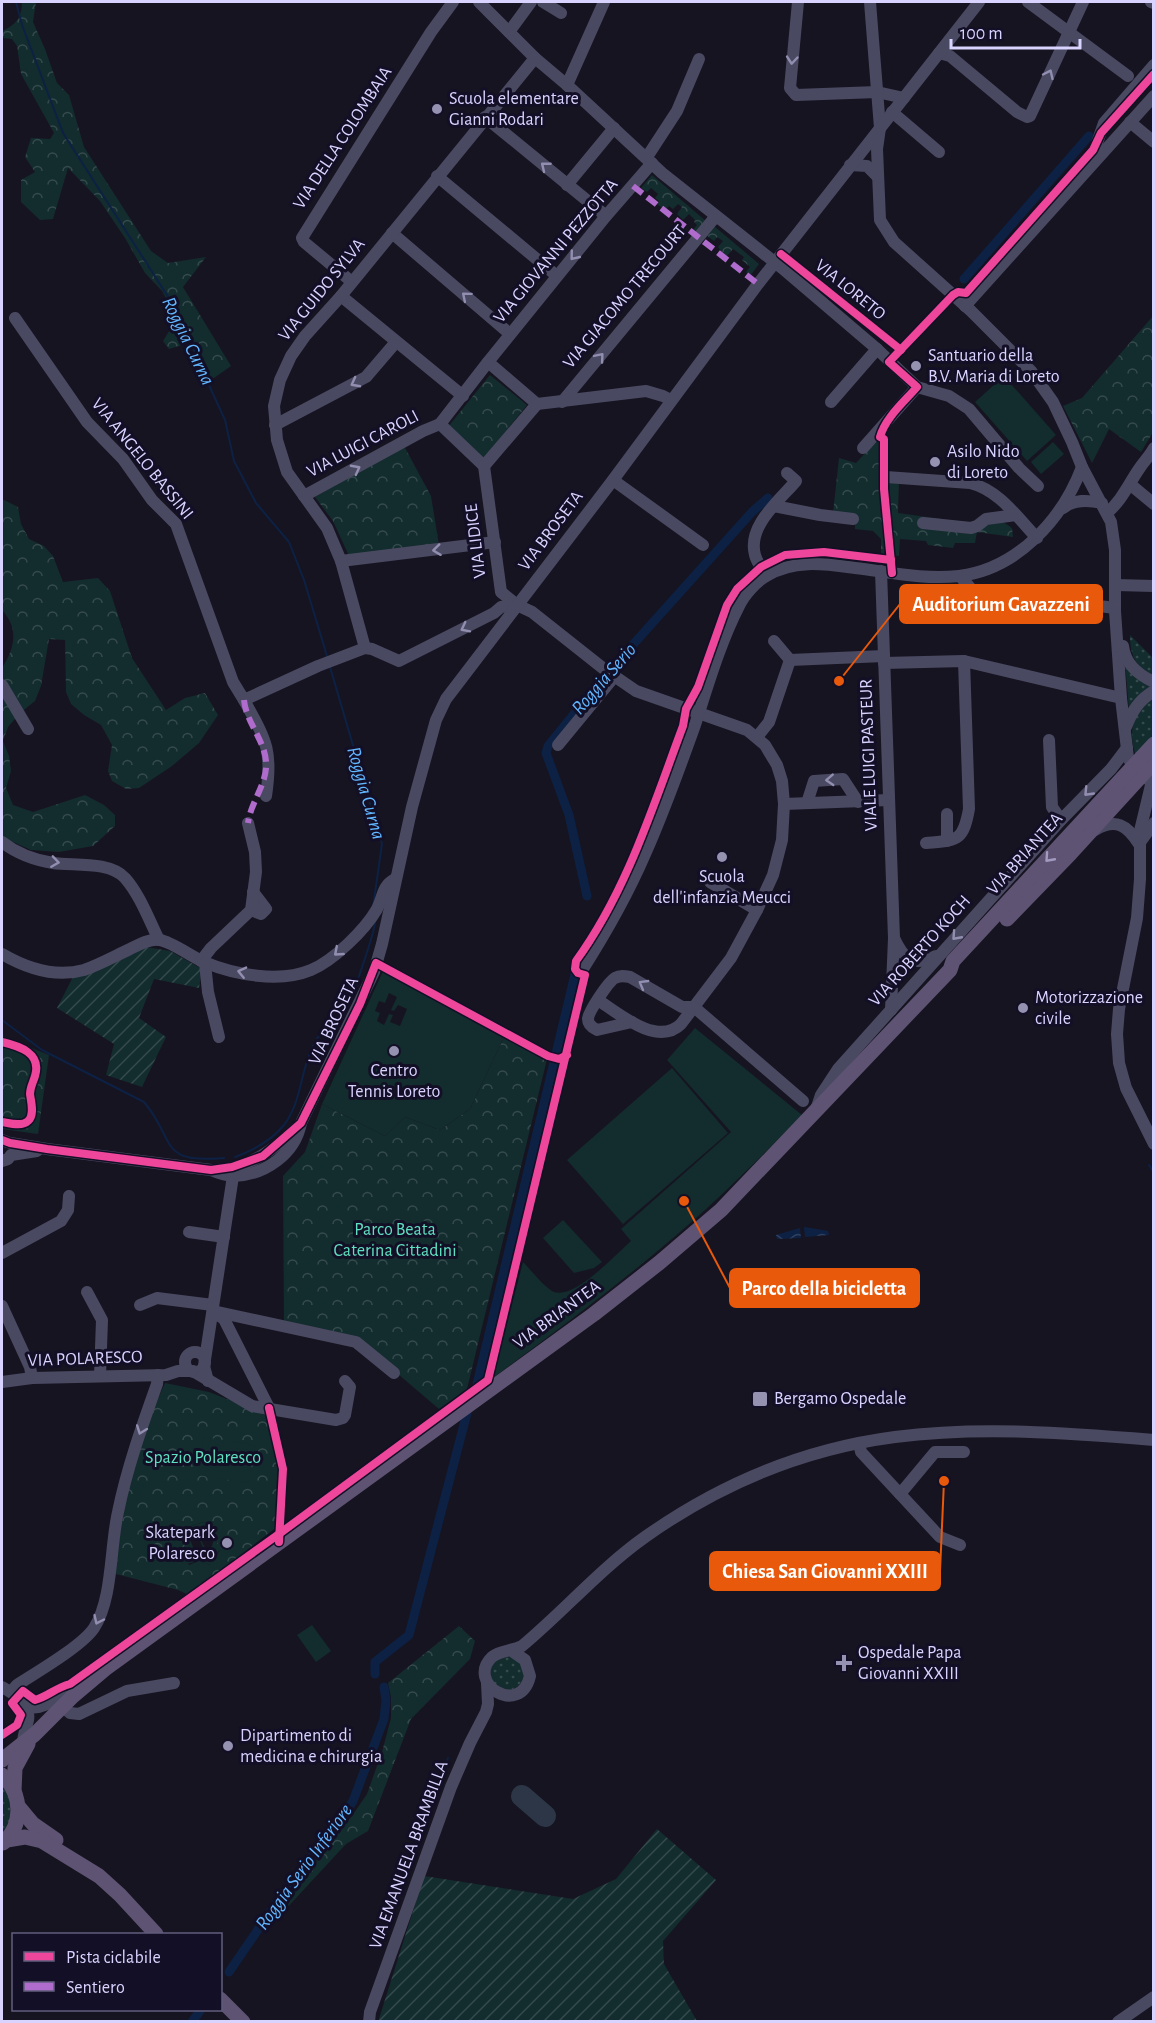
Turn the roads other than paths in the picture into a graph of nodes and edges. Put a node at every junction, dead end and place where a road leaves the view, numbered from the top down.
1 (453, 2) edge
2 (479, 2) edge
3 (531, 2) edge
4 (543, 2) edge
5 (604, 2) edge
6 (798, 2) edge
7 (870, 2) edge
8 (979, 2) edge
9 (1028, 2) edge
10 (1083, 2) edge
11 (561, 13) dead end
12 (509, 32) junction
13 (1068, 33) junction
14 (939, 53) junction
15 (535, 58) junction
16 (699, 59) dead end
17 (1154, 65) edge
18 (1128, 76) dead end
19 (567, 85) junction
20 (877, 92) junction
21 (1154, 96) edge
22 (904, 98) junction
23 (892, 112) junction
24 (485, 117) junction
25 (1131, 122) junction
26 (614, 128) junction
27 (880, 128) junction
28 (1101, 134) junction
29 (1113, 140) junction
30 (1154, 142) edge
31 (939, 152) dead end
32 (650, 160) junction
33 (850, 165) junction
34 (1086, 171) junction
35 (437, 176) junction
36 (878, 177) junction
37 (567, 185) junction
38 (606, 216) junction
39 (716, 216) junction
40 (392, 233) junction
41 (774, 262) junction
42 (557, 276) junction
43 (352, 282) junction
44 (341, 296) junction
45 (965, 306) junction
46 (15, 318) dead end
47 (510, 334) junction
48 (396, 342) junction
49 (877, 349) junction
50 (488, 362) junction
51 (917, 387) junction
52 (463, 396) junction
53 (671, 400) junction
54 (562, 402) junction
55 (831, 402) dead end
56 (537, 404) junction
57 (440, 424) junction
58 (275, 425) junction
59 (863, 448) dead end
60 (1152, 452) edge
61 (484, 466) junction
62 (1082, 467) junction
63 (787, 473) dead end
64 (886, 477) dead end
65 (613, 480) junction
66 (1131, 484) junction
67 (1038, 486) dead end
68 (304, 496) junction
69 (1154, 504) edge
70 (774, 506) junction
71 (1104, 508) junction
72 (1061, 509) junction
73 (1016, 515) junction
74 (853, 519) dead end
75 (923, 523) dead end
76 (1037, 538) junction
77 (495, 542) junction
78 (703, 545) dead end
79 (341, 561) junction
80 (881, 571) junction
81 (766, 576) junction
82 (960, 576) junction
83 (1116, 585) junction
84 (1154, 586) edge
85 (517, 604) junction
86 (1115, 608) junction
87 (774, 641) dead end
88 (364, 648) junction
89 (884, 659) junction
90 (790, 660) junction
91 (964, 662) junction
92 (609, 673) junction
93 (1154, 682) edge
94 (2, 685) edge
95 (1154, 691) edge
96 (1121, 698) junction
97 (244, 700) junction
98 (700, 708) junction
99 (1125, 728) junction
100 (28, 729) dead end
101 (752, 734) junction
102 (1050, 740) dead end
103 (1154, 744) edge
104 (558, 745) dead end
105 (1127, 748) junction
106 (1154, 762) edge
107 (1145, 776) edge
108 (266, 796) dead end
109 (890, 800) junction
110 (858, 802) junction
111 (807, 803) junction
112 (784, 804) junction
113 (947, 814) dead end
114 (1062, 820) junction
115 (248, 823) dead end
116 (1154, 823) edge
117 (1089, 833) junction
118 (947, 841) junction
119 (2, 842) edge
120 (926, 843) dead end
121 (1139, 845) junction
122 (708, 876) dead end
123 (396, 878) junction
124 (758, 910) junction
125 (894, 938) junction
126 (159, 940) junction
127 (2, 954) edge
128 (940, 954) junction
129 (203, 962) junction
130 (950, 970) junction
131 (581, 972) dead end
132 (598, 1000) junction
133 (694, 1007) junction
134 (891, 1010) junction
135 (632, 1022) junction
136 (219, 1037) dead end
137 (803, 1101) dead end
138 (816, 1113) junction
139 (301, 1124) junction
140 (1154, 1144) edge
141 (6, 1150) edge
142 (232, 1172) junction
143 (69, 1196) dead end
144 (189, 1232) dead end
145 (224, 1237) junction
146 (2, 1253) edge
147 (87, 1292) dead end
148 (140, 1305) dead end
149 (2, 1306) edge
150 (213, 1308) junction
151 (208, 1338) junction
152 (189, 1354) junction
153 (204, 1364) junction
154 (192, 1371) junction
155 (394, 1373) dead end
156 (164, 1374) junction
157 (100, 1376) junction
158 (32, 1378) junction
159 (208, 1381) junction
160 (345, 1381) dead end
161 (2, 1382) edge
162 (269, 1408) junction
163 (1154, 1440) edge
164 (859, 1443) junction
165 (964, 1452) dead end
166 (900, 1494) junction
167 (960, 1545) dead end
168 (536, 1635) junction
169 (512, 1651) junction
170 (525, 1660) junction
171 (174, 1683) dead end
172 (487, 1683) junction
173 (6, 1689) edge
174 (504, 1696) junction
175 (67, 1701) junction
176 (25, 1706) junction
177 (486, 1713) junction
178 (35, 1734) junction
179 (23, 1744) junction
180 (2, 1760) edge
181 (2, 1775) edge
182 (14, 1791) junction
183 (18, 1806) junction
184 (4, 1843) edge
185 (101, 1878) junction
186 (149, 1928) edge
187 (1154, 1997) edge
188 (222, 2001) edge
189 (368, 2018) edge
190 (243, 2022) edge
191 (1118, 2022) edge

1 - 43 street, VIA DELLA COLOMBAIA
2 - 12 street, VIA LORETO
3 - 12 street
4 - 11 street
5 - 19 street
6 -> 20 street
7 - 20 street
8 - 14 street, VIA BROSETA
9 - 13 street
10 - 13 street
12 - 15 street, VIA LORETO
14 -> 13 street
13 - 18 street
14 - 22 street, VIA BROSETA
15 - 19 street, VIA LORETO
15 - 24 street, VIA GUIDO SYLVA
16 - 32 street, VIA GIOVANNI PEZZOTTA
17 - 28 street
19 - 26 street, VIA LORETO
20 - 22 street
20 - 27 street
21 - 25 street
22 - 23 street, VIA BROSETA
23 - 27 street, VIA BROSETA
23 - 31 street
24 - 35 street, VIA GUIDO SYLVA
37 -> 24 street
25 - 29 street
25 - 30 street
26 - 32 street, VIA LORETO
26 - 37 street
27 - 33 street, VIA BROSETA
27 - 36 street
28 - 29 street
28 - 34 street
29 - 34 street
32 - 38 street, VIA GIOVANNI PEZZOTTA
32 - 39 street, VIA LORETO
33 - 36 street
33 - 41 street, VIA BROSETA
34 - 45 street
35 - 40 street, VIA GUIDO SYLVA
35 - 42 street
36 - 45 street
37 - 38 street
38 -> 42 street, VIA GIOVANNI PEZZOTTA
39 - 41 street, VIA LORETO
54 -> 39 street, VIA GIACOMO TRECOURT
40 - 43 street, VIA GUIDO SYLVA
47 -> 40 street
41 - 49 street, VIA LORETO
41 - 53 street, VIA BROSETA
42 - 47 street, VIA GIOVANNI PEZZOTTA
43 - 44 street, VIA GUIDO SYLVA
44 - 48 street
44 - 58 street, VIA GUIDO SYLVA
45 - 62 street
46 - 97 street, VIA ANGELO BASSINI
47 - 50 street, VIA GIOVANNI PEZZOTTA
48 - 52 street
48 -> 58 street
49 - 51 street, VIA LORETO
49 - 55 street, VIA LORETO
50 - 52 street, VIA GIOVANNI PEZZOTTA
50 - 56 street
51 - 59 street
51 - 67 street, VIA LORETO
52 - 57 street, VIA GIOVANNI PEZZOTTA
53 - 54 street
53 - 65 street, VIA BROSETA
54 - 56 street
56 - 61 street
57 - 61 street
68 -> 57 street, VIA LUIGI CAROLI
58 - 68 street, VIA GUIDO SYLVA
60 - 66 street
61 - 77 street, VIA LIDICE
62 - 71 street
62 - 72 street
63 - 70 street
64 - 73 street
65 - 78 street
65 - 85 street, VIA BROSETA
66 - 69 street
66 - 71 street
68 - 79 street, VIA GUIDO SYLVA
70 - 74 street
70 - 81 street
71 - 72 street
71 - 83 street
72 - 76 street
73 - 75 street
73 - 76 street
76 - 82 street
77 -> 79 street
77 - 85 street, VIA LIDICE
79 - 88 street, VIA GUIDO SYLVA
80 - 81 street
80 - 82 street
80 - 89 street, VIALE LUIGI PASTEUR
81 - 98 street
82 - 86 street
83 - 84 street
83 - 86 street
83 - 93 street
85 -> 88 street
85 - 92 street, VIA LIDICE
85 - 123 street, VIA BROSETA
86 - 96 street
87 - 90 street
88 - 97 street
89 - 90 street
89 - 91 street
89 - 109 street, VIALE LUIGI PASTEUR
90 - 101 street
91 - 96 street
91 - 118 street
92 - 98 street, VIA LIDICE
92 - 104 street
94 - 100 street
95 - 99 street
96 - 99 street
97 - 108 street, VIA ANGELO BASSINI
98 - 101 street, VIA LIDICE
98 - 131 street
99 - 105 street
101 - 112 street
102 - 114 street
103 - 107 main road
105 - 107 street
105 -> 114 street, VIA ROBERTO KOCH
106 - 107 main road
107 - 117 main road, VIA BRIANTEA
107 - 121 street
107 -> 130 main road, VIA BRIANTEA
109 - 110 street
109 - 125 street, VIALE LUIGI PASTEUR
110 - 111 street
110 -> 111 street
111 - 112 street
112 - 124 street
113 - 118 street
114 -> 128 street, VIA ROBERTO KOCH
115 - 129 street
116 - 121 street
117 - 121 street, VIA BRIANTEA
117 - 130 main road, VIA BRIANTEA
118 - 120 street
119 -> 126 street
121 - 140 street
122 - 124 street
123 -> 129 street
123 - 139 street, VIA BROSETA
124 - 133 street
125 - 128 street
125 - 134 street, VIALE LUIGI PASTEUR
126 - 127 street
126 - 129 street
128 - 134 street, VIA ROBERTO KOCH
129 - 136 street
130 - 138 main road, VIA BRIANTEA
133 -> 132 street
132 - 135 street
132 - 135 street
133 - 135 street
133 - 137 street
134 - 138 street, VIA ROBERTO KOCH
138 - 175 main road, VIA BRIANTEA
139 - 142 street, VIA BROSETA
139 - 142 street, VIA BROSETA
141 - 142 street
142 - 145 street
143 - 146 street
144 - 145 street
145 - 150 street
147 - 157 street
148 - 150 street
149 - 158 street
150 - 151 street
150 - 155 street
150 - 162 street
151 - 152 street
151 - 153 street
152 - 153 street
152 - 154 street
152 - 156 street
153 - 154 street, VIA POLARESCO
153 - 159 street
154 - 156 street, VIA POLARESCO
154 - 159 street
156 - 157 street, VIA POLARESCO
156 -> 173 street
157 - 158 street, VIA POLARESCO
158 - 161 street, VIA POLARESCO
159 - 162 street
160 - 162 street
163 - 164 street, VIA EMANUELA BRAMBILLA
164 - 166 street
164 - 168 street, VIA EMANUELA BRAMBILLA
165 - 166 street
166 - 167 street
168 - 169 street, VIA EMANUELA BRAMBILLA
168 - 170 street, VIA EMANUELA BRAMBILLA
169 - 170 street
169 - 172 street, VIA EMANUELA BRAMBILLA
170 - 174 street, VIA EMANUELA BRAMBILLA
171 - 175 street
172 - 174 street
172 - 177 street, VIA EMANUELA BRAMBILLA
173 - 176 street
174 - 177 street, VIA EMANUELA BRAMBILLA
175 - 176 street
175 - 178 main road, VIA BRIANTEA
176 - 179 street
177 - 189 street, VIA EMANUELA BRAMBILLA
178 - 179 main road
178 - 182 main road
179 - 180 main road
181 - 182 main road
182 - 183 main road
183 - 184 main road
183 - 185 main road
184 - 185 main road
185 - 186 main road
187 - 191 street
188 - 190 main road

